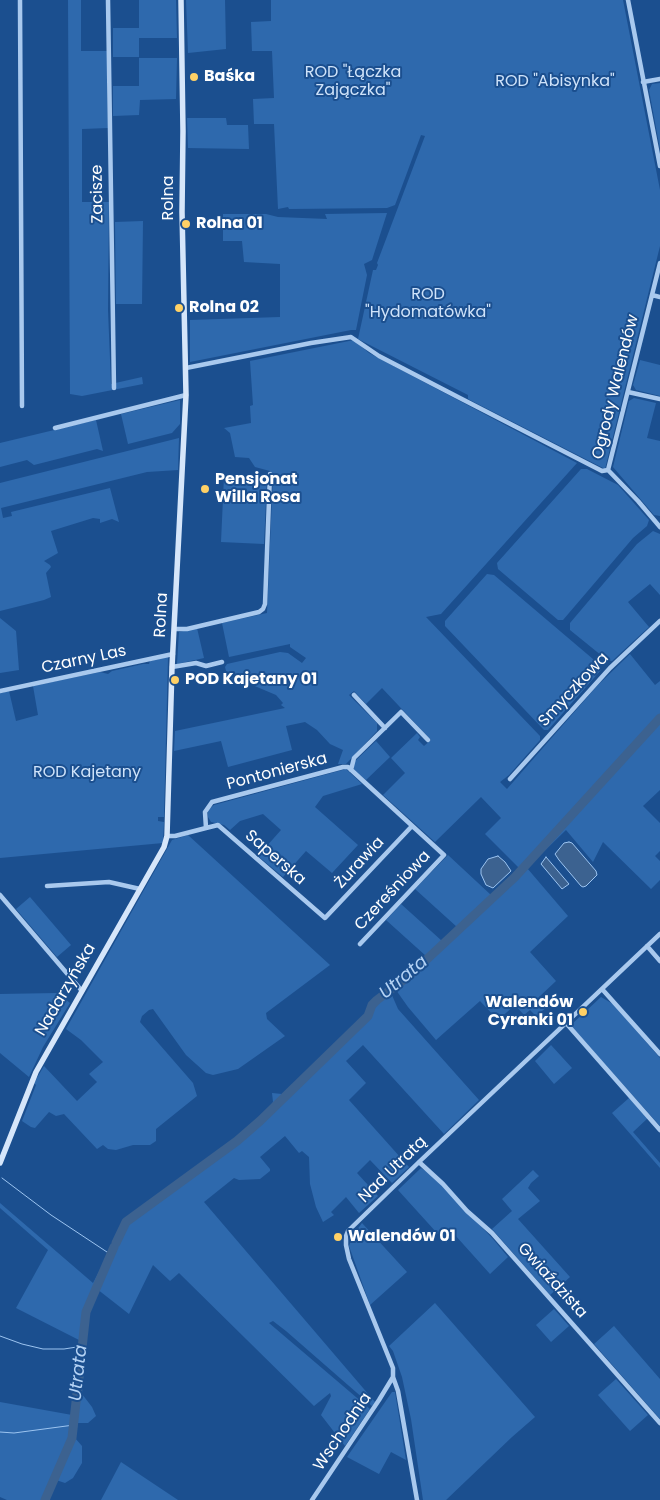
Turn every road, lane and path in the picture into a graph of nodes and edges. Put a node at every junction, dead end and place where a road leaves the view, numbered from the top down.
1 (20, 0) edge
2 (108, 0) edge
3 (181, 0) edge
4 (628, 0) edge
5 (660, 79) edge
6 (643, 82) junction
7 (660, 166) edge
8 (660, 263) edge
9 (652, 295) junction
10 (660, 297) edge
11 (186, 368) junction
12 (114, 388) dead end
13 (628, 392) junction
14 (186, 395) junction
15 (660, 399) edge
16 (22, 406) dead end
17 (55, 428) dead end
18 (608, 470) junction
19 (270, 474) dead end
20 (660, 527) edge
21 (660, 621) edge
22 (175, 629) junction
23 (173, 654) junction
24 (222, 662) dead end
25 (172, 667) junction
26 (0, 691) edge
27 (354, 695) dead end
28 (385, 728) junction
29 (428, 740) dead end
30 (350, 770) junction
31 (510, 779) dead end
32 (412, 826) junction
33 (206, 828) junction
34 (167, 836) junction
35 (444, 855) joint
36 (47, 886) dead end
37 (140, 889) junction
38 (0, 895) edge
39 (325, 918) joint
40 (660, 934) edge
41 (360, 944) dead end
42 (647, 946) junction
43 (660, 960) edge
44 (602, 989) junction
45 (82, 991) junction
46 (566, 1023) junction
47 (660, 1054) edge
48 (660, 1130) edge
49 (419, 1162) junction
50 (0, 1163) edge
51 (392, 1377) junction
52 (660, 1422) edge
53 (312, 1500) edge
54 (417, 1500) edge

1 - 16 street
2 - 12 street, Zacisze
3 - 11 street, Rolna
4 - 6 street
5 - 6 street
6 - 7 street
8 - 9 street, Ogrody Walendów
9 - 10 street
9 - 13 street, Ogrody Walendów
11 - 14 street, Rolna
11 - 18 street
13 - 15 street
13 - 18 street, Ogrody Walendów
14 - 17 street
14 - 22 street, Rolna
18 - 20 street, Ogrody Walendów
19 - 22 street
21 - 31 street, Smyczkowa
22 - 23 street, Rolna
23 - 25 street, Rolna
23 - 26 street, Czarny Las
24 - 25 street
25 - 34 street, Rolna
27 - 28 street
28 - 29 street
28 - 30 street
30 - 32 street, Pontonierska
30 - 33 street, Pontonierska
32 - 35 street, Pontonierska
32 - 39 street, Żurawia
33 - 34 street
33 - 39 street, Saperska
34 - 37 street, Nadarzyńska
35 - 41 street, Czereśniowa
36 - 37 street
37 - 45 street, Nadarzyńska
38 - 45 street
40 - 42 street, Nad Utratą
42 - 43 street
42 - 44 street, Nad Utratą
44 - 46 street, Nad Utratą
44 - 47 street
45 - 50 street, Nadarzyńska
46 - 48 street
46 - 49 street, Nad Utratą
49 - 51 street, Nad Utratą
49 - 52 street, Gwiaździsta
51 - 53 street, Wschodnia
51 - 54 street, Nad Utratą

